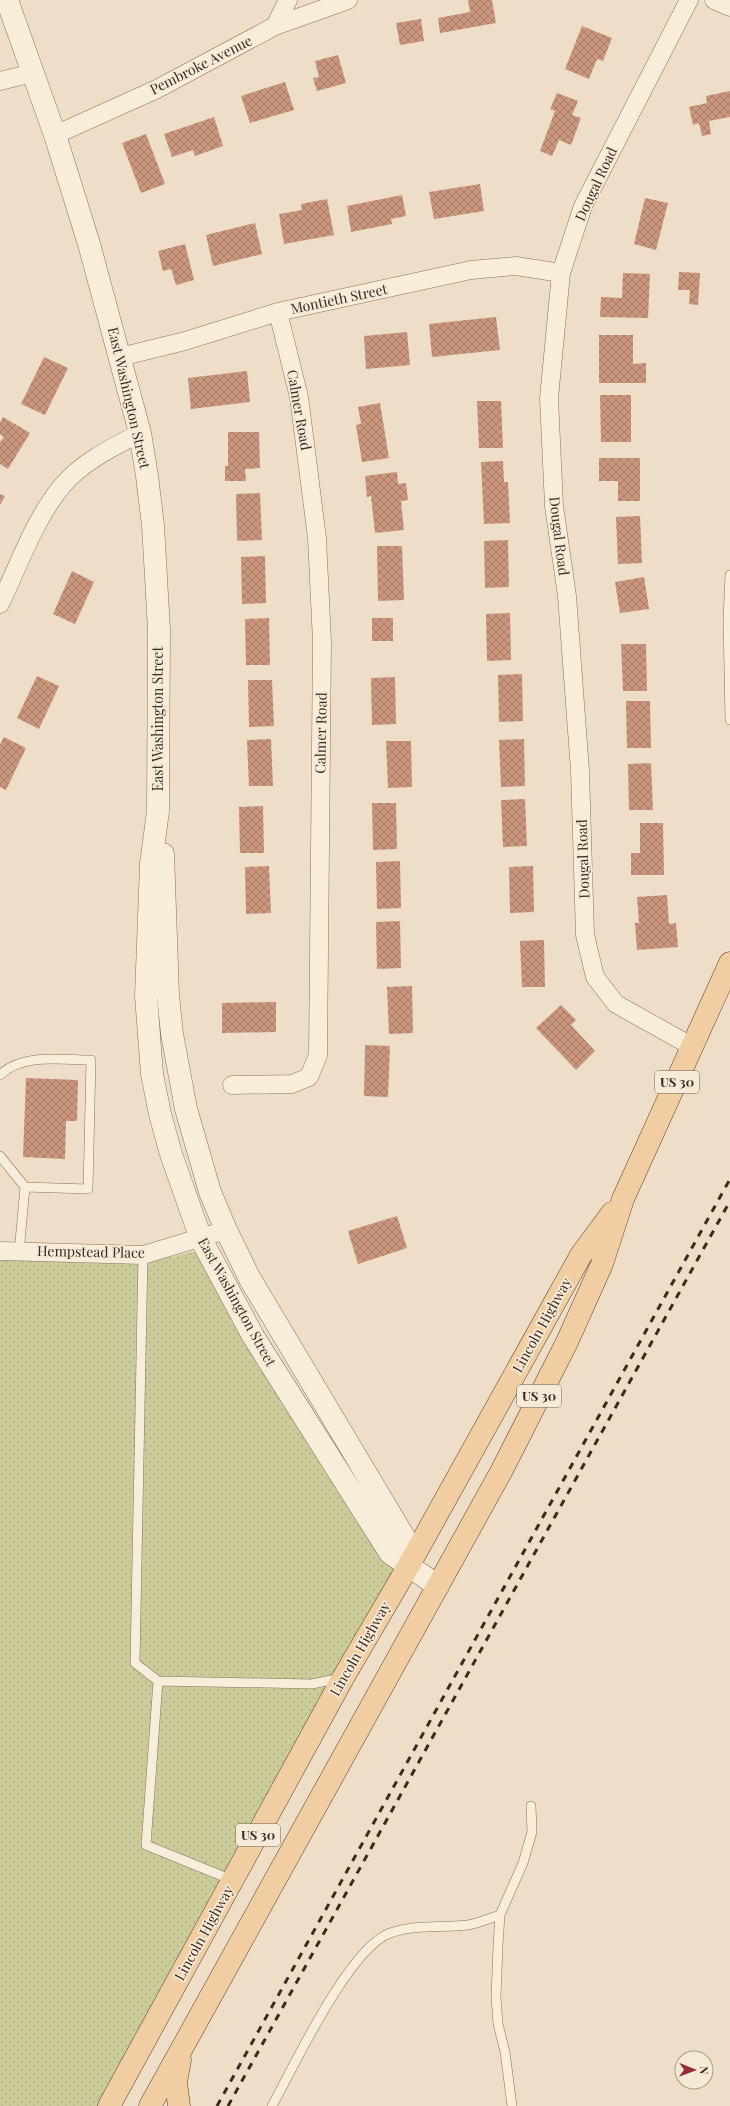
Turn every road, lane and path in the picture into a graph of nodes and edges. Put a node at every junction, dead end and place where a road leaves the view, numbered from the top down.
1 (7, 0) edge
2 (288, 0) edge
3 (348, 0) edge
4 (690, 0) edge
5 (714, 0) edge
6 (730, 7) edge
7 (275, 26) junction
8 (33, 73) junction
9 (0, 81) edge
10 (55, 135) junction
11 (561, 272) junction
12 (278, 312) junction
13 (120, 357) junction
14 (140, 433) junction
15 (730, 575) edge
16 (0, 604) edge
17 (730, 720) edge
18 (158, 811) junction
19 (730, 963) edge
20 (694, 1047) junction
21 (0, 1075) edge
22 (232, 1085) dead end
23 (0, 1156) edge
24 (25, 1187) junction
25 (623, 1199) junction
26 (226, 1230) junction
27 (201, 1239) junction
28 (0, 1251) edge
29 (20, 1252) junction
30 (143, 1255) junction
31 (409, 1565) junction
32 (438, 1586) junction
33 (343, 1678) junction
34 (158, 1682) junction
35 (531, 1806) dead end
36 (233, 1880) junction
37 (500, 1915) junction
38 (182, 2047) junction
39 (109, 2106) edge
40 (150, 2106) edge
41 (179, 2106) edge
42 (272, 2106) edge
43 (512, 2106) edge

1 - 8 street, East Washington Street
2 - 7 street
3 - 7 street, Pembroke Avenue
4 - 11 street, Dougal Road
5 - 6 street
7 - 10 street, Pembroke Avenue
8 - 9 street
8 - 10 street, East Washington Street
10 - 13 street, East Washington Street
11 - 12 street, Montieth Street
11 - 20 street, Dougal Road
12 - 13 street, Montieth Street
12 - 22 street, Calmer Road
13 - 14 street, East Washington Street
14 - 16 street
14 - 18 street, East Washington Street
15 - 17 lane
18 - 26 street, East Washington Street
18 - 27 street, East Washington Street
19 - 20 main road, Lincoln Highway / US 30
20 - 25 main road, Lincoln Highway / US 30
21 - 24 lane
23 - 24 lane
24 - 29 lane
25 - 31 main road, Lincoln Highway / US 30
25 - 32 main road, Lincoln Highway / US 30
26 - 27 street, Hempstead Place
26 - 31 street, East Washington Street
27 - 30 street, Hempstead Place
27 - 31 street, East Washington Street
28 - 29 street, Hempstead Place
29 - 30 street, Hempstead Place
30 - 34 lane
31 - 32 street, East Washington Street
31 - 33 main road, Lincoln Highway / US 30
32 - 38 main road, Lincoln Highway / US 30
33 - 34 lane
33 - 36 main road, Lincoln Highway / US 30
34 - 36 lane
35 - 37 lane
36 - 39 main road, Lincoln Highway / US 30
37 - 42 lane
37 - 43 lane
38 - 40 main road, Lincoln Highway / US 30
38 - 41 main road

